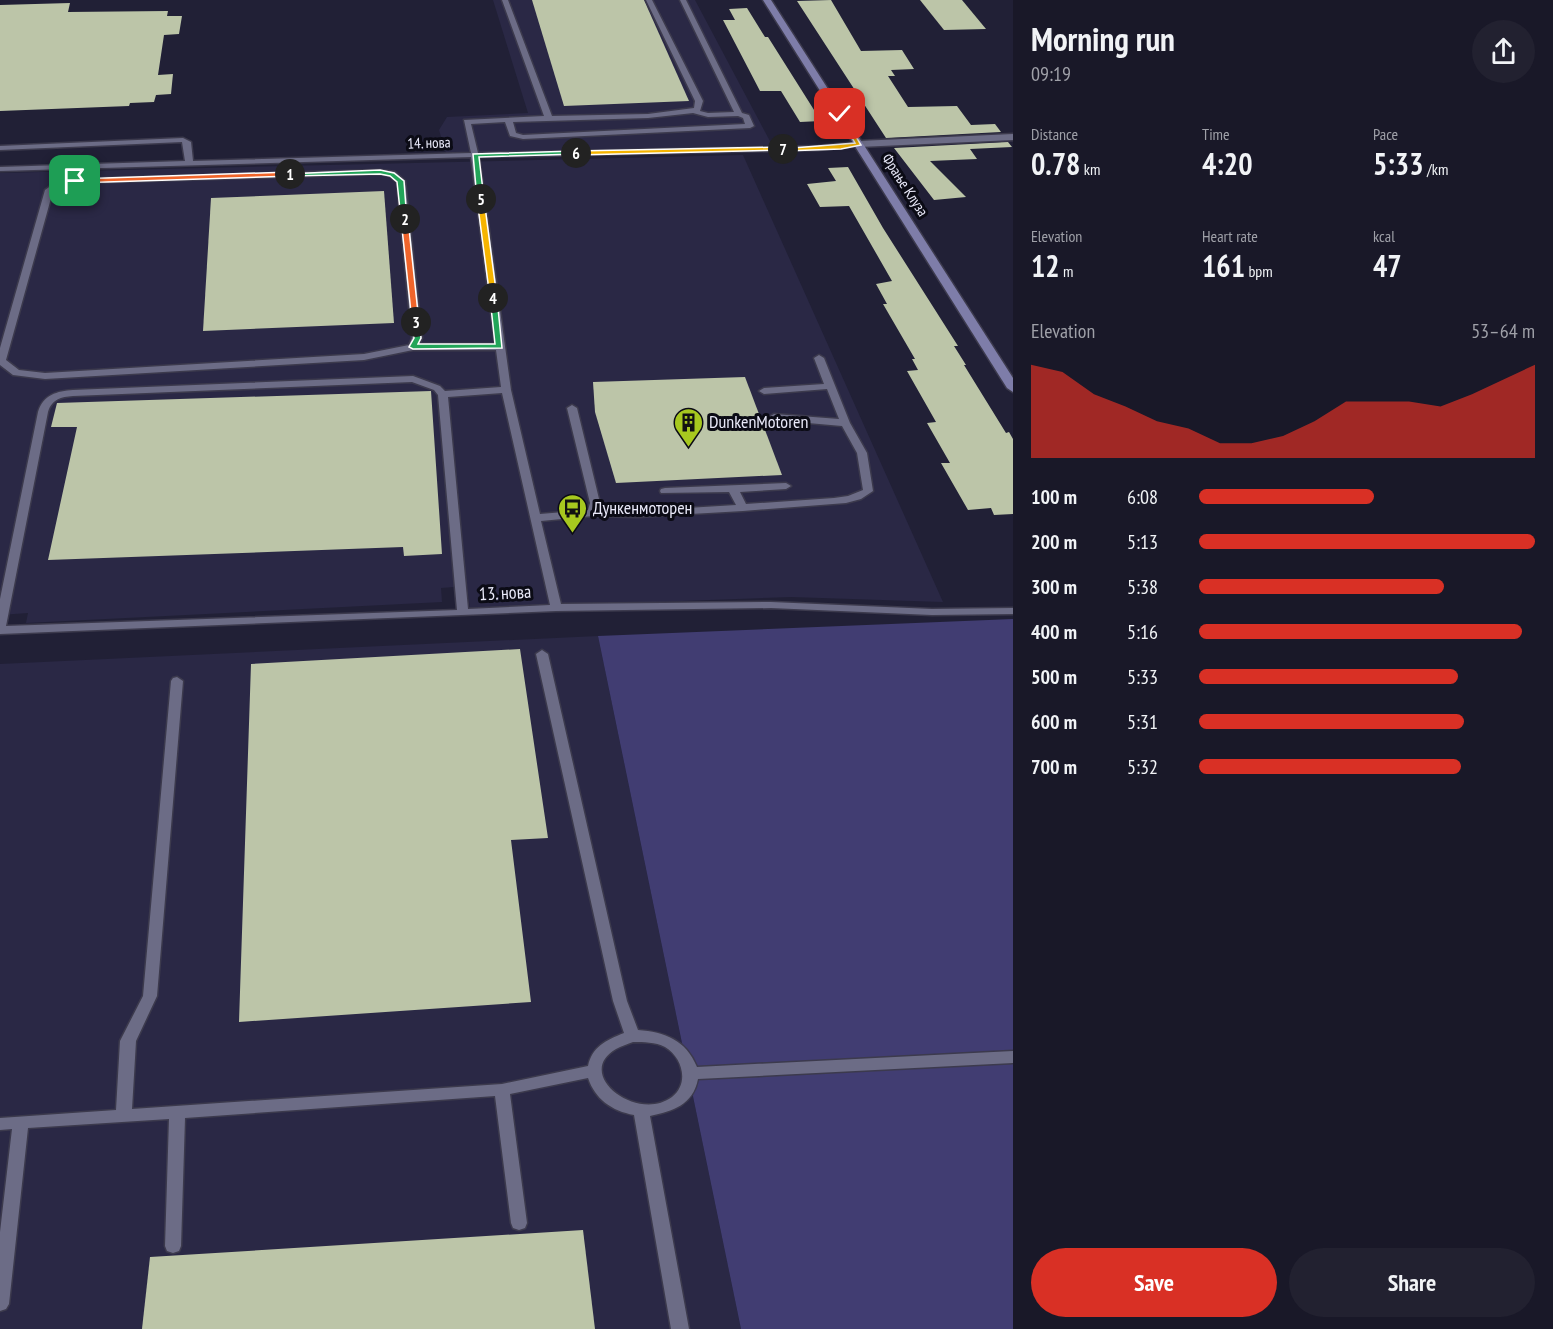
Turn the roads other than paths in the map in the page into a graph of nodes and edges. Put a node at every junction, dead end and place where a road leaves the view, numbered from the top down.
1 (505, 0) edge
2 (650, 0) edge
3 (683, 0) edge
4 (767, 0) edge
5 (693, 111) junction
6 (739, 114) junction
7 (549, 118) junction
8 (508, 120) junction
9 (1013, 137) edge
10 (859, 144) junction
11 (0, 148) edge
12 (475, 155) junction
13 (189, 164) junction
14 (0, 169) edge
15 (413, 347) junction
16 (500, 347) junction
17 (819, 358) dead end
18 (830, 386) junction
19 (1013, 388) edge
20 (506, 390) junction
21 (764, 392) dead end
22 (443, 393) junction
23 (572, 408) dead end
24 (774, 417) dead end
25 (845, 423) junction
26 (786, 486) dead end
27 (733, 489) junction
28 (665, 491) dead end
29 (743, 508) junction
30 (593, 513) junction
31 (535, 518) junction
32 (556, 608) junction
33 (1013, 611) edge
34 (463, 613) junction
35 (0, 629) edge
36 (542, 654) dead end
37 (177, 681) dead end
38 (632, 1036) junction
39 (1013, 1057) edge
40 (593, 1071) junction
41 (691, 1073) junction
42 (502, 1090) junction
43 (641, 1111) junction
44 (177, 1112) junction
45 (124, 1115) junction
46 (21, 1122) junction
47 (0, 1124) edge
48 (519, 1223) dead end
49 (173, 1246) dead end
50 (0, 1304) edge
51 (680, 1329) edge

1 - 7 lane
2 - 5 lane
3 - 6 lane
4 - 10 main road, Фрање Клуза
5 - 6 lane
5 - 7 lane
6 - 8 lane
7 - 8 lane
8 - 12 lane
9 - 10 street
10 - 12 lane, 14. нова
10 - 19 main road, Фрање Клуза
11 - 13 lane
12 - 13 lane, 14. нова
12 - 16 lane
13 - 14 lane, 14. нова
15 - 15 lane
15 - 16 lane
16 - 20 lane
17 - 18 lane
18 - 21 lane
18 - 25 lane
20 - 22 lane
20 - 31 lane
22 - 34 lane
22 - 35 lane
23 - 30 lane
24 - 25 lane
25 - 29 lane
26 - 27 lane
27 - 28 lane
27 - 29 lane
29 - 30 lane
30 - 31 lane
31 - 32 lane
32 - 33 lane, 13. нова
32 - 34 lane, 13. нова
34 - 35 lane, 13. нова
36 - 38 lane
37 - 45 lane
38 - 40 lane
38 - 41 lane
39 - 41 lane
40 - 42 lane
40 - 43 lane
41 - 43 lane
42 - 44 lane
42 - 48 lane
43 - 51 lane
44 - 45 lane
44 - 49 lane
45 - 46 lane
46 - 47 lane
46 - 50 lane

